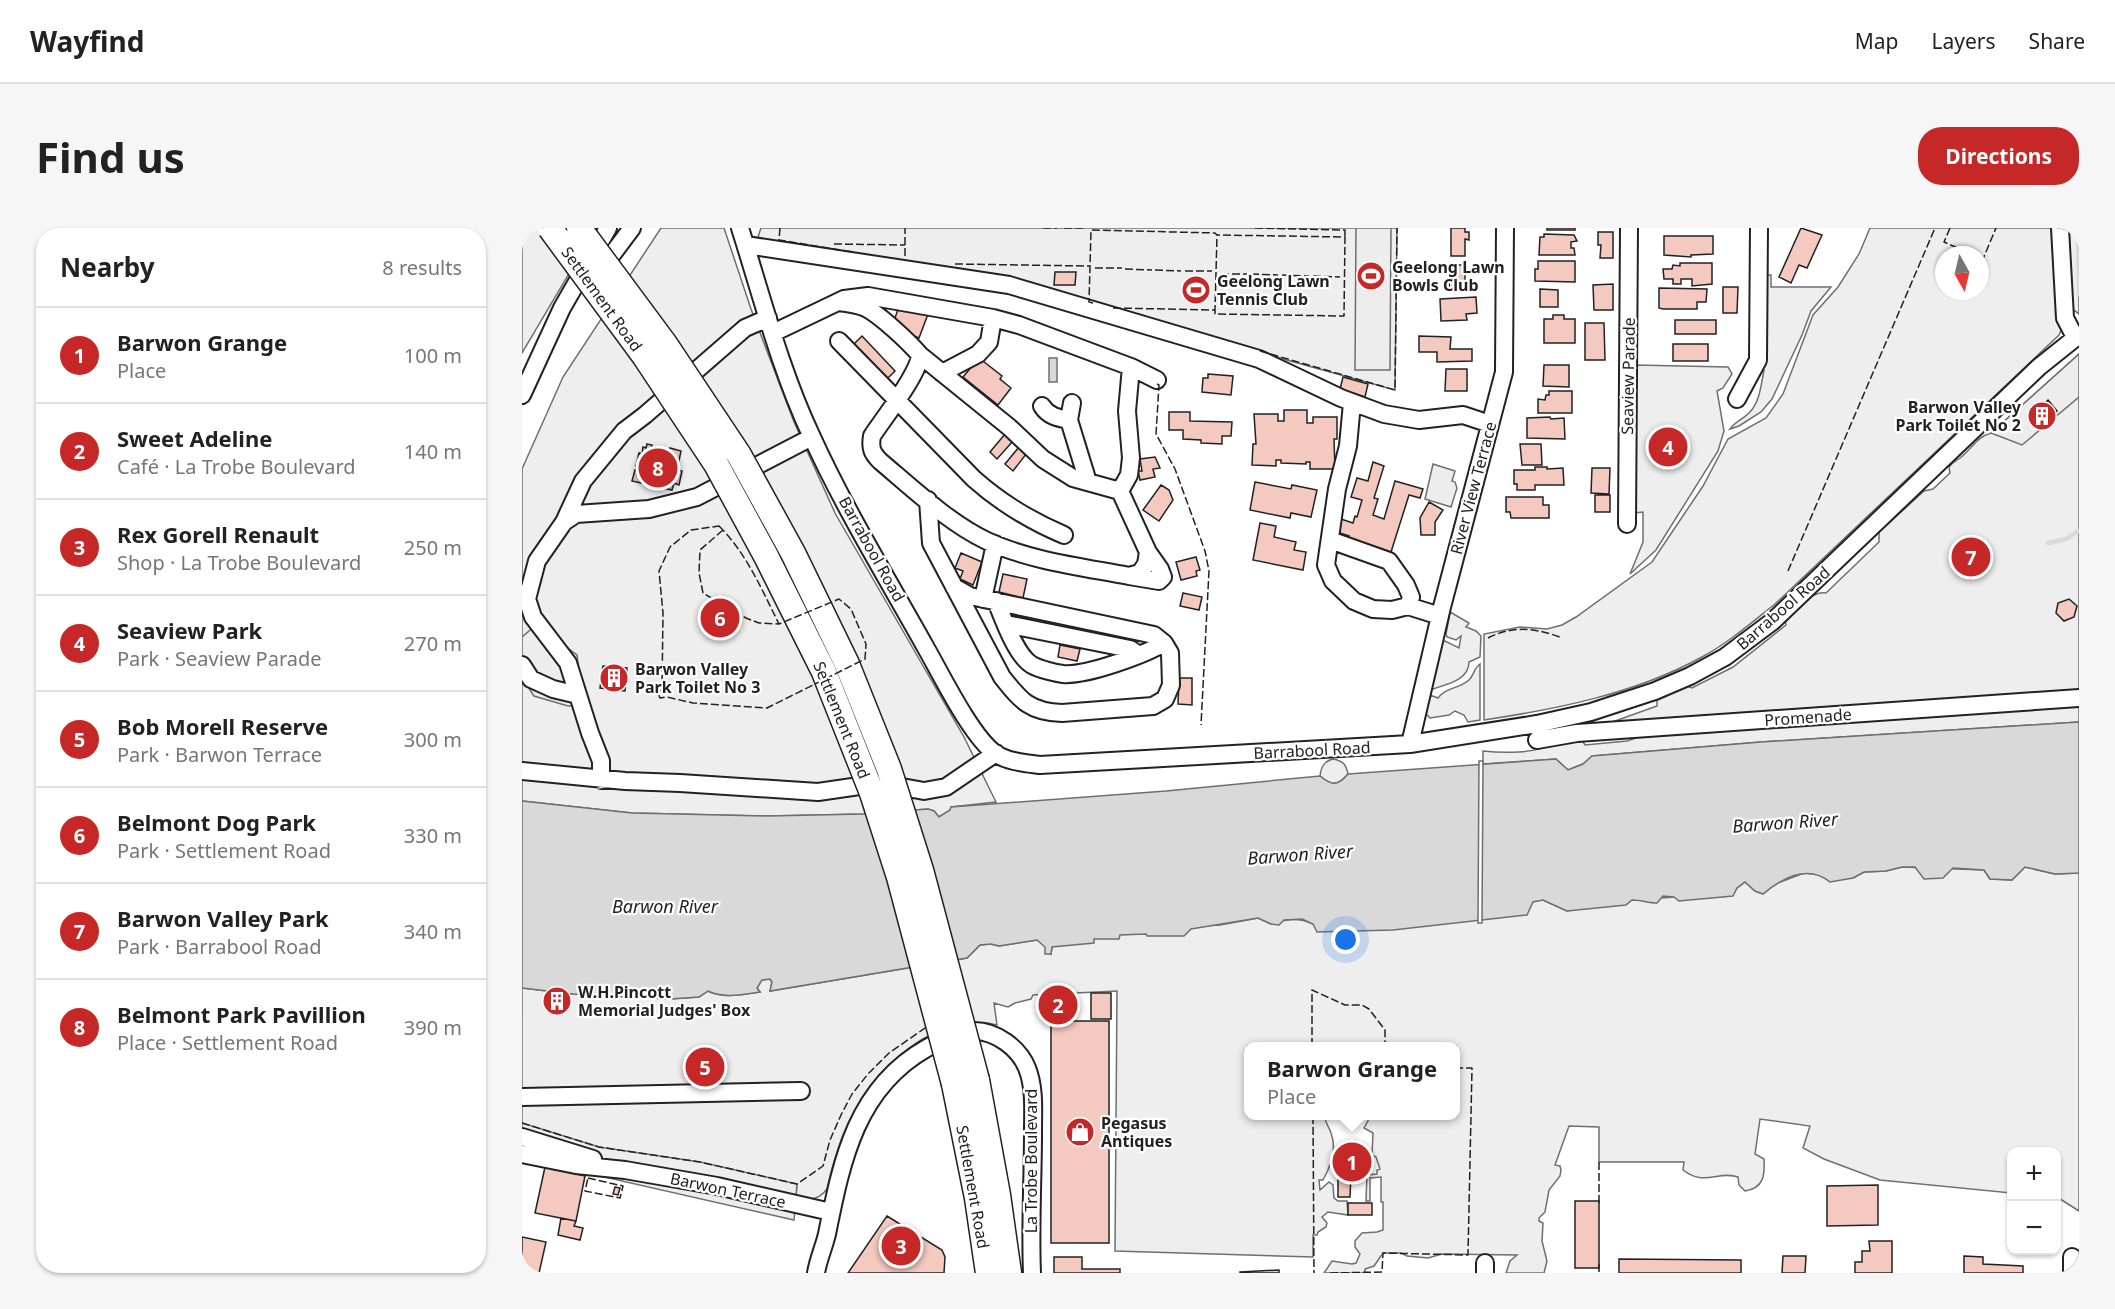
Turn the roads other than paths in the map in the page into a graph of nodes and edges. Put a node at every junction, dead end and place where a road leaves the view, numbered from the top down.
1 (550, 228) edge
2 (579, 228) edge
3 (608, 228) edge
4 (632, 228) edge
5 (740, 228) edge
6 (1505, 228) edge
7 (1629, 228) edge
8 (1759, 228) edge
9 (2060, 228) edge
10 (746, 245) junction
11 (838, 302) junction
12 (993, 318) junction
13 (771, 325) junction
14 (2077, 336) edge
15 (839, 341) dead end
16 (547, 342) junction
17 (920, 355) junction
18 (1131, 367) junction
19 (942, 373) junction
20 (1156, 380) dead end
21 (522, 395) edge
22 (897, 399) junction
23 (1737, 399) dead end
24 (1072, 403) dead end
25 (1352, 403) junction
26 (1042, 406) dead end
27 (1069, 420) junction
28 (1490, 424) junction
29 (812, 437) junction
30 (1088, 482) junction
31 (1120, 491) junction
32 (928, 500) junction
33 (564, 522) junction
34 (1627, 524) dead end
35 (1064, 535) dead end
36 (1330, 540) junction
37 (995, 544) junction
38 (954, 587) junction
39 (989, 600) junction
40 (525, 603) edge
41 (1408, 606) junction
42 (1440, 616) junction
43 (1006, 624) junction
44 (1164, 643) junction
45 (1139, 655) junction
46 (522, 666) edge
47 (578, 694) junction
48 (2079, 698) edge
49 (1537, 740) dead end
50 (1410, 744) junction
51 (996, 753) junction
52 (522, 771) edge
53 (601, 780) junction
54 (966, 1082) junction
55 (801, 1091) dead end
56 (522, 1097) edge
57 (522, 1137) edge
58 (522, 1154) edge
59 (625, 1170) junction
60 (831, 1212) junction
61 (816, 1273) edge
62 (988, 1273) edge
63 (1010, 1273) edge
64 (1032, 1273) edge

1 - 54 highway, Settlement Road, bridge
2 - 54 highway, Settlement Road, bridge
3 - 16 street
4 - 16 street
5 - 10 street, Barrabool Road
6 - 28 street, River View Terrace
7 - 34 street, Seaview Parade
8 - 23 street
9 - 14 street
10 - 13 street, Barrabool Road
10 - 25 street
11 - 12 street
11 - 13 street
11 - 17 street
12 - 18 street
12 - 19 street
13 - 29 street, Barrabool Road
13 - 33 street
14 - 50 street, Barrabool Road
15 - 22 street
16 - 21 street
17 - 19 street
17 - 22 street
18 - 20 street
18 - 31 street
19 - 30 street
22 - 32 street
22 - 35 street
24 - 27 street
25 - 28 street
25 - 36 street
26 - 27 street
27 - 30 street
28 - 42 street, River View Terrace
29 - 33 street
29 - 51 street, Barrabool Road
30 - 31 street
31 - 37 street
32 - 37 street
32 - 38 street
33 - 40 street
36 - 41 street
36 - 41 street
37 - 39 street
38 - 39 street
38 - 44 street
39 - 43 street
39 - 44 street
40 - 47 street
41 - 42 street
42 - 50 street, River View Terrace
43 - 45 street
43 - 45 street
44 - 45 street
46 - 47 street
47 - 53 street
48 - 49 street, Promenade
50 - 51 street, Barrabool Road
51 - 53 street
52 - 53 street
54 - 62 highway, Settlement Road
54 - 63 highway, Settlement Road
55 - 56 street
57 - 59 street, Barwon Terrace
58 - 59 street, Barwon Terrace
59 - 60 street, Barwon Terrace
60 - 61 street, La Trobe Boulevard
60 - 64 street, La Trobe Boulevard

